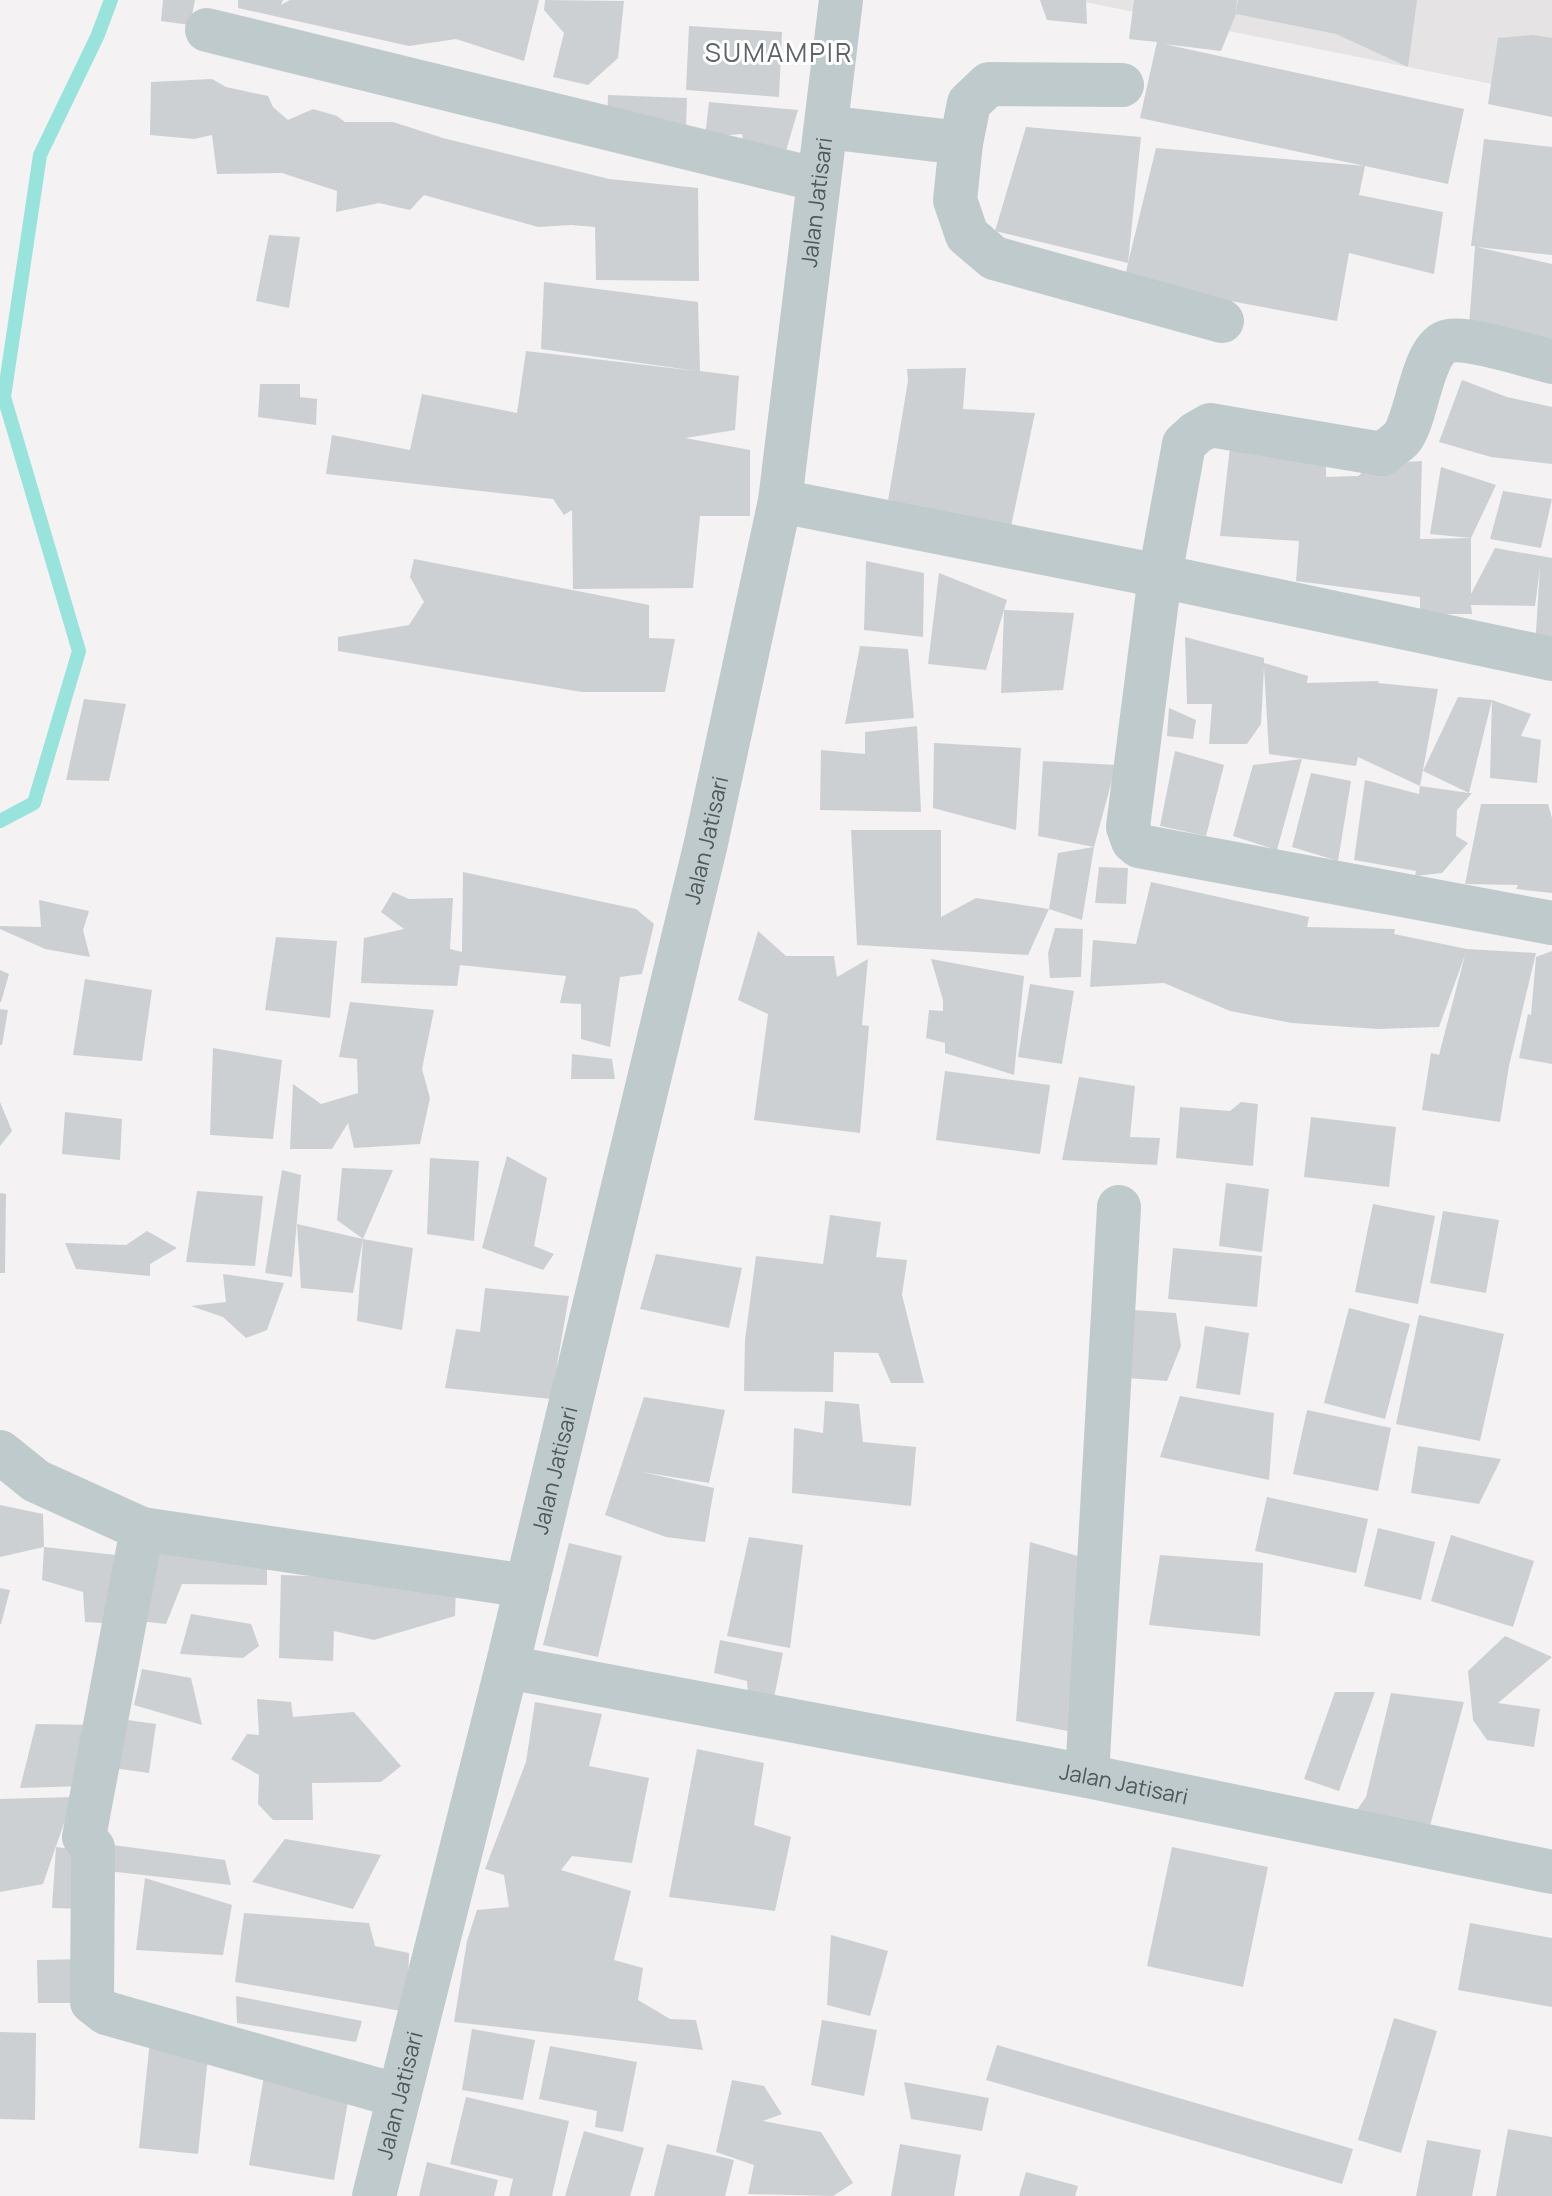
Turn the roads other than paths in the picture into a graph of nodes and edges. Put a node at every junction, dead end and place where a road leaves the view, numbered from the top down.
1 (841, 0) edge
2 (207, 30) dead end
3 (1122, 85) dead end
4 (826, 127) junction
5 (961, 143) junction
6 (819, 180) junction
7 (1222, 321) dead end
8 (1552, 362) edge
9 (780, 501) junction
10 (1160, 576) junction
11 (1552, 659) edge
12 (1552, 923) edge
13 (1119, 1207) dead end
14 (0, 1452) edge
15 (142, 1529) junction
16 (527, 1586) junction
17 (507, 1667) junction
18 (1087, 1776) junction
19 (1552, 1872) edge
20 (399, 2096) junction
21 (374, 2196) edge

1 - 4 street, Jalan Jatisari
2 - 6 street
3 - 5 street
4 - 5 street
4 - 6 street, Jalan Jatisari
5 - 7 street
6 - 9 street, Jalan Jatisari
8 - 10 street
9 - 10 street
9 - 16 street, Jalan Jatisari
10 - 11 street
10 - 12 street
13 - 18 street
14 - 15 street
15 - 16 street
15 - 20 street
16 - 17 street, Jalan Jatisari
17 - 18 street, Jalan Jatisari
17 - 20 street, Jalan Jatisari
18 - 19 street, Jalan Jatisari
20 - 21 street, Jalan Jatisari

